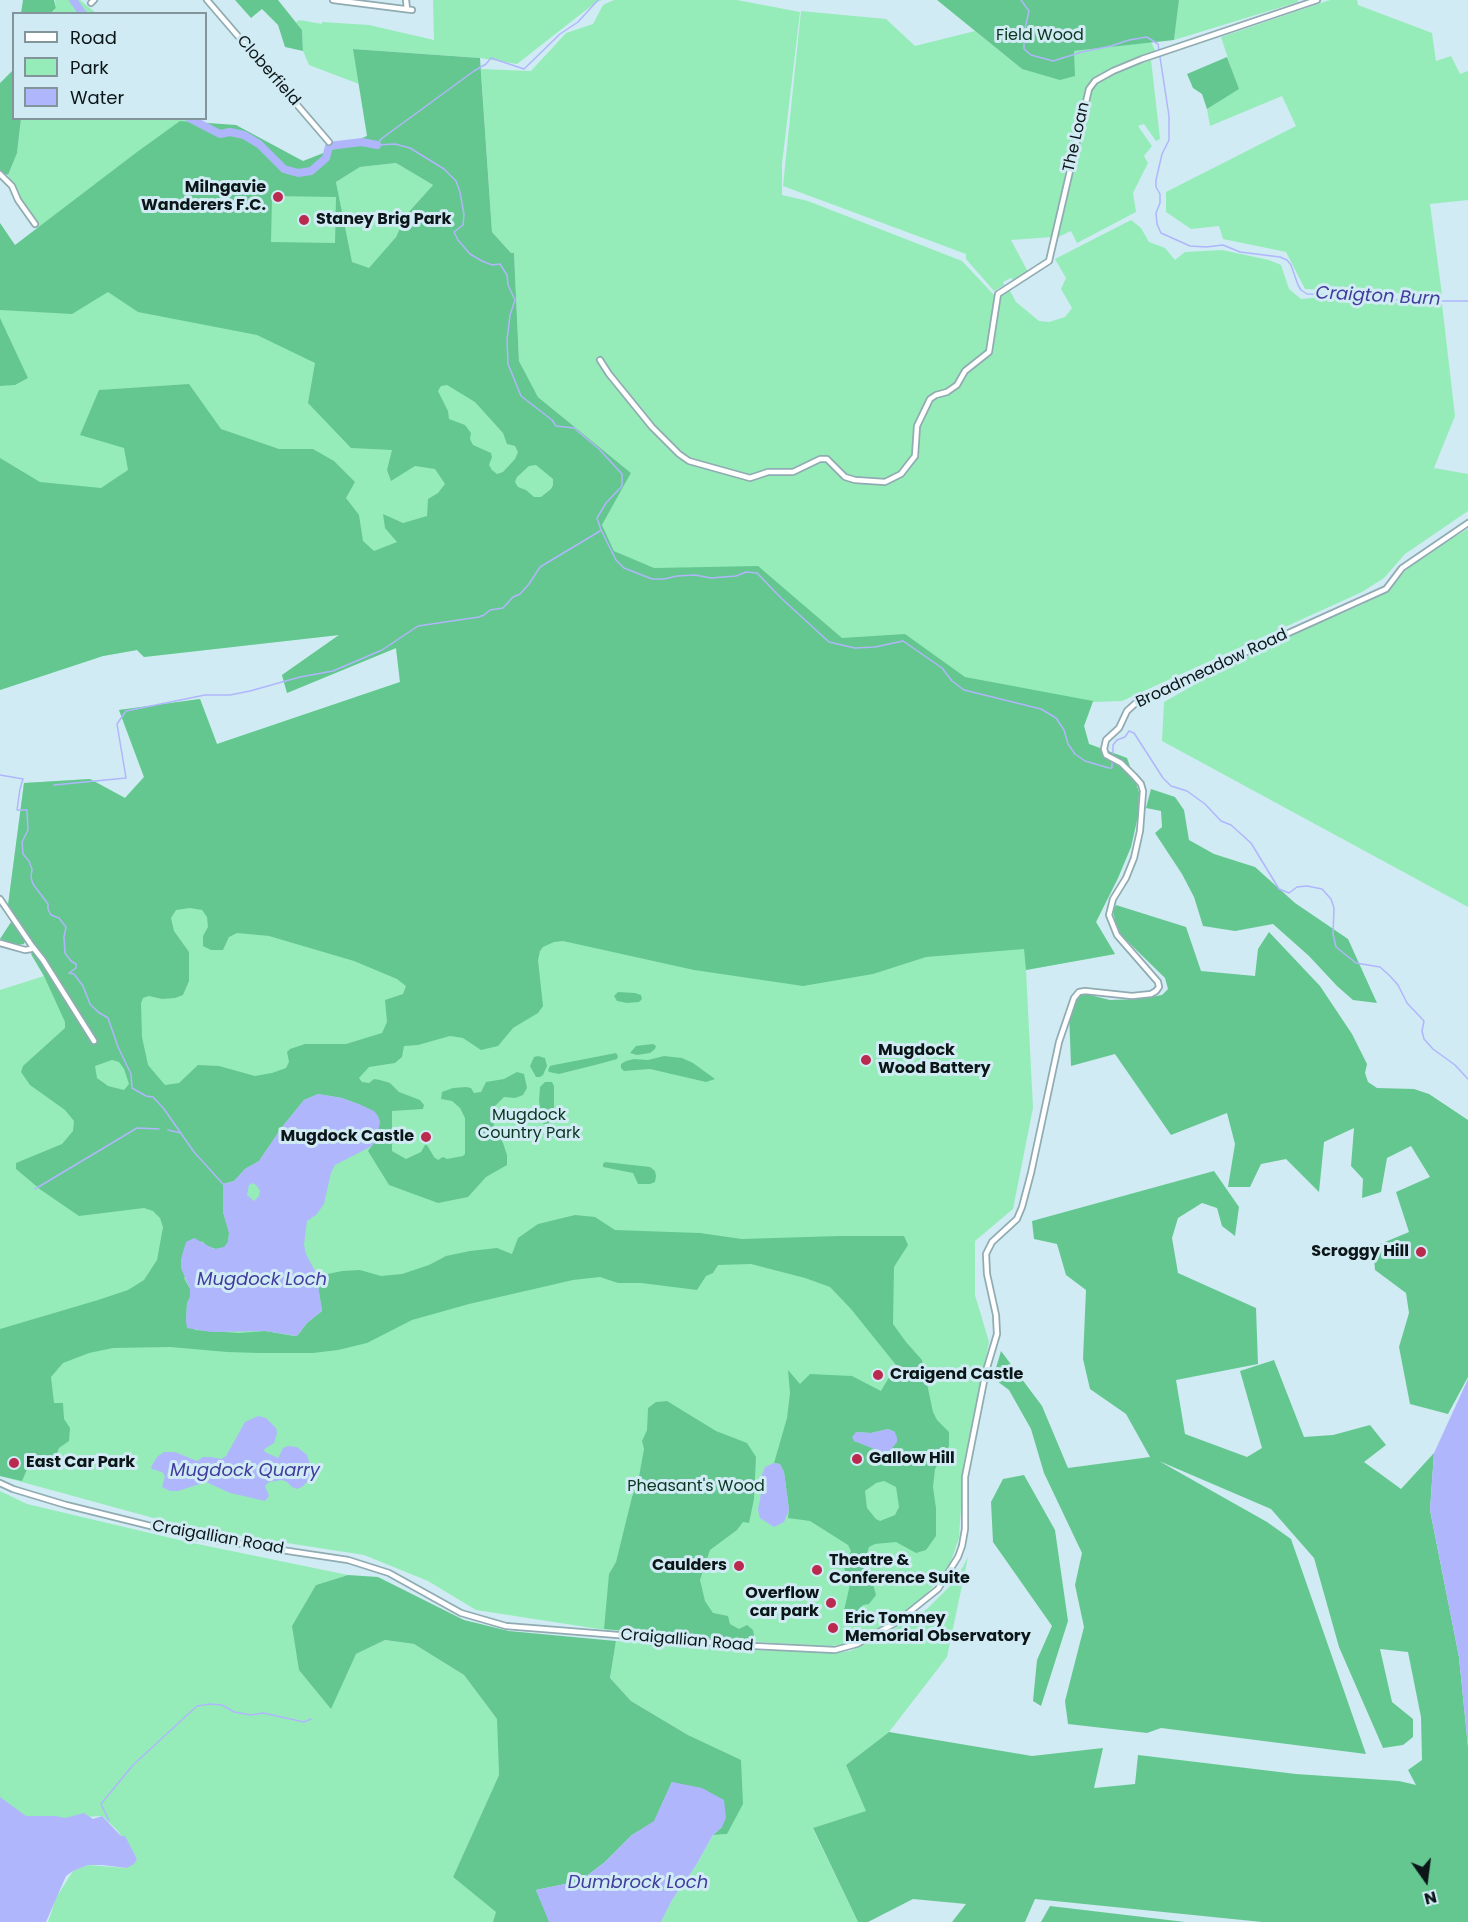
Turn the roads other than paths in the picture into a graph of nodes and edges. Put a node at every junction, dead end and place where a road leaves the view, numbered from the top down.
1 (207, 0) edge
2 (333, 0) edge
3 (406, 0) edge
4 (1317, 0) edge
5 (329, 142) dead end
6 (0, 174) edge
7 (35, 224) dead end
8 (600, 360) dead end
9 (1468, 523) edge
10 (0, 899) edge
11 (0, 944) edge
12 (32, 946) junction
13 (94, 1041) dead end
14 (1031, 1173) joint
15 (0, 1483) edge

1 - 5 street, Cloberfield
2 - 3 street
4 - 8 street, The Loan
6 - 7 street
9 - 14 street, Broadmeadow Road
10 - 12 street
11 - 12 street
12 - 13 street
14 - 15 street, Craigallian Road

